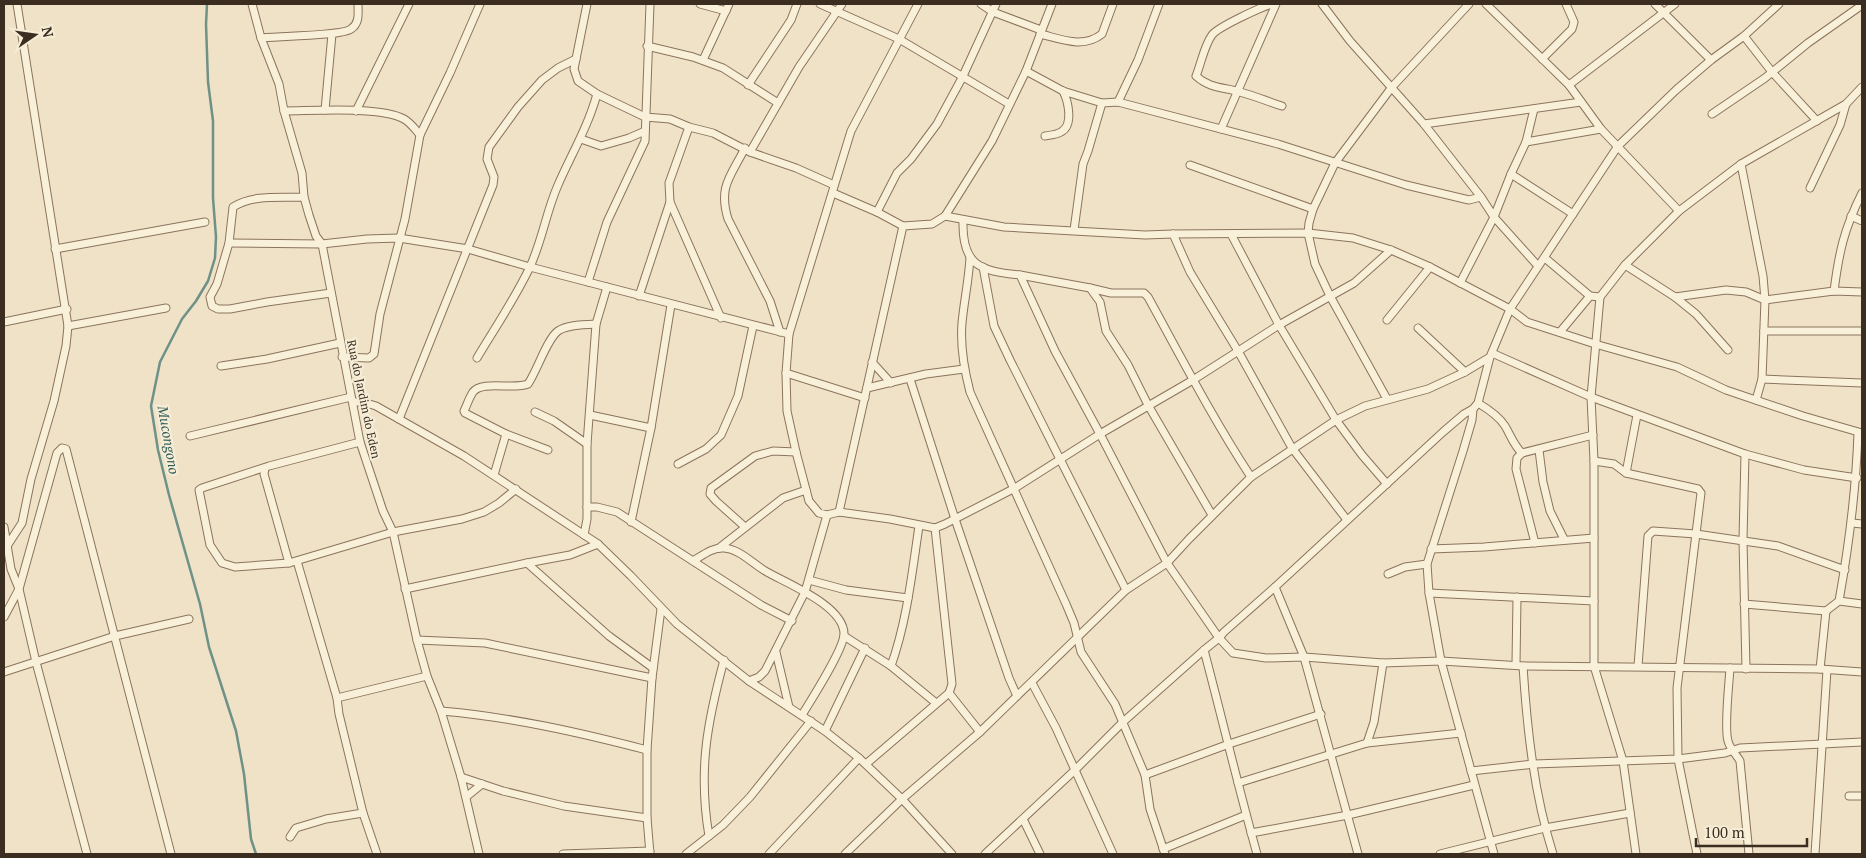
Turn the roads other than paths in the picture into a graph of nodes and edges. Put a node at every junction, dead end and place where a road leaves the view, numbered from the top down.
1 (17, 4) edge
2 (252, 4) edge
3 (358, 4) edge
4 (409, 4) edge
5 (480, 4) edge
6 (587, 4) edge
7 (650, 4) edge
8 (700, 4) edge
9 (797, 4) edge
10 (820, 4) edge
11 (842, 4) edge
12 (918, 4) edge
13 (981, 4) edge
14 (996, 4) edge
15 (1052, 4) edge
16 (1113, 4) edge
17 (1159, 4) edge
18 (1272, 4) edge
19 (1276, 4) edge
20 (1322, 4) edge
21 (1469, 4) edge
22 (1486, 4) edge
23 (1566, 4) edge
24 (1655, 4) edge
25 (1675, 4) edge
26 (1778, 4) edge
27 (1862, 5) edge
28 (728, 7) edge
29 (837, 11) junction
30 (993, 12) junction
31 (1664, 14) junction
32 (1041, 32) junction
33 (332, 34) junction
34 (1744, 36) junction
35 (261, 38) junction
36 (899, 39) junction
37 (648, 46) junction
38 (1542, 59) junction
39 (576, 60) junction
40 (703, 60) junction
41 (1711, 60) junction
42 (1026, 71) junction
43 (1772, 72) junction
44 (962, 78) junction
45 (748, 85) junction
46 (1569, 86) junction
47 (1392, 87) junction
48 (1862, 87) edge
49 (1063, 91) junction
50 (1238, 91) junction
51 (597, 94) junction
52 (1080, 96) junction
53 (1118, 102) junction
54 (1581, 102) junction
55 (778, 103) junction
56 (1102, 103) junction
57 (1009, 104) junction
58 (1846, 104) junction
59 (1282, 106) dead end
60 (1534, 109) junction
61 (325, 110) junction
62 (356, 110) junction
63 (1070, 110) junction
64 (284, 111) junction
65 (1712, 114) dead end
66 (645, 117) junction
67 (1817, 121) junction
68 (1424, 124) junction
69 (689, 127) junction
70 (1222, 129) junction
71 (1601, 129) junction
72 (645, 131) junction
73 (420, 135) junction
74 (1045, 136) dead end
75 (581, 139) junction
76 (1526, 142) junction
77 (1618, 146) junction
78 (748, 150) junction
79 (1336, 163) junction
80 (1740, 164) junction
81 (1190, 165) dead end
82 (1511, 174) junction
83 (1810, 188) dead end
84 (834, 189) junction
85 (1862, 193) edge
86 (304, 196) junction
87 (1481, 197) junction
88 (670, 202) junction
89 (1313, 209) junction
90 (877, 212) junction
91 (1679, 212) junction
92 (1573, 214) junction
93 (945, 216) junction
94 (1851, 216) junction
95 (1494, 217) junction
96 (963, 221) junction
97 (1862, 221) edge
98 (205, 222) dead end
99 (903, 226) junction
100 (1074, 230) junction
101 (1308, 233) junction
102 (1173, 234) junction
103 (1231, 234) junction
104 (399, 238) junction
105 (229, 243) junction
106 (322, 244) junction
107 (55, 248) junction
108 (468, 249) junction
109 (1390, 250) junction
110 (970, 257) junction
111 (1545, 258) junction
112 (1625, 265) junction
113 (1538, 266) junction
114 (530, 267) junction
115 (983, 267) junction
116 (1430, 267) junction
117 (1020, 275) junction
118 (588, 282) junction
119 (1460, 283) junction
120 (606, 287) junction
121 (1090, 288) junction
122 (1834, 291) junction
123 (1862, 292) edge
124 (331, 293) junction
125 (639, 296) junction
126 (1330, 296) junction
127 (1590, 296) junction
128 (1600, 297) junction
129 (1675, 297) junction
130 (1765, 300) junction
131 (671, 305) junction
132 (166, 308) dead end
133 (67, 309) junction
134 (1510, 309) junction
135 (721, 318) junction
136 (1387, 320) dead end
137 (4, 322) edge
138 (596, 324) junction
139 (1279, 324) junction
140 (68, 326) junction
141 (753, 326) junction
142 (1418, 328) dead end
143 (1862, 331) edge
144 (780, 332) junction
145 (1560, 332) junction
146 (1764, 332) junction
147 (789, 334) junction
148 (340, 343) junction
149 (1595, 344) junction
150 (1728, 350) dead end
151 (1238, 351) junction
152 (1491, 355) junction
153 (342, 357) junction
154 (478, 358) dead end
155 (872, 362) junction
156 (222, 366) dead end
157 (964, 368) junction
158 (1465, 372) junction
159 (786, 373) junction
160 (910, 378) junction
161 (1762, 379) junction
162 (1193, 380) junction
163 (891, 383) junction
164 (1862, 383) edge
165 (867, 388) junction
166 (1591, 397) junction
167 (865, 398) junction
168 (1387, 399) junction
169 (352, 400) junction
170 (1756, 400) junction
171 (1478, 402) junction
172 (1148, 405) junction
173 (1473, 409) junction
174 (535, 412) dead end
175 (590, 415) junction
176 (1637, 415) junction
177 (399, 419) junction
178 (1336, 420) junction
179 (651, 428) junction
180 (1860, 433) edge
181 (506, 434) junction
182 (1100, 434) junction
183 (1593, 435) junction
184 (190, 436) dead end
185 (360, 442) junction
186 (588, 444) junction
187 (1292, 448) junction
188 (548, 450) dead end
189 (1539, 450) junction
190 (796, 452) junction
191 (1522, 453) junction
192 (1746, 454) junction
193 (1060, 460) junction
194 (1594, 461) junction
195 (678, 464) dead end
196 (265, 468) junction
197 (1626, 473) junction
198 (494, 475) junction
199 (1251, 477) junction
200 (1857, 478) junction
201 (1388, 484) junction
202 (1015, 488) junction
203 (516, 489) junction
204 (806, 490) junction
205 (587, 507) junction
206 (839, 512) junction
207 (827, 515) junction
208 (1212, 515) junction
209 (955, 519) junction
210 (1347, 520) junction
211 (631, 522) junction
212 (1852, 523) junction
213 (1862, 524) edge
214 (919, 526) junction
215 (4, 527) edge
216 (745, 527) junction
217 (935, 528) junction
218 (393, 532) junction
219 (1696, 534) junction
220 (584, 535) junction
221 (1594, 538) junction
222 (1564, 540) junction
223 (1743, 540) junction
224 (1534, 543) junction
225 (598, 544) junction
226 (7, 546) junction
227 (719, 548) junction
228 (1431, 549) junction
229 (6, 557) edge
230 (296, 561) junction
231 (694, 561) junction
232 (289, 563) junction
233 (1167, 563) junction
234 (527, 564) junction
235 (1426, 564) junction
236 (1844, 570) junction
237 (1388, 574) dead end
238 (809, 580) junction
239 (1275, 587) junction
240 (19, 589) junction
241 (405, 589) junction
242 (1126, 590) junction
243 (805, 592) junction
244 (1429, 593) junction
245 (1517, 597) junction
246 (908, 598) junction
247 (1594, 601) junction
248 (1839, 601) junction
249 (1744, 604) junction
250 (1862, 604) edge
251 (661, 610) junction
252 (1826, 611) junction
253 (4, 617) edge
254 (189, 619) dead end
255 (792, 621) junction
256 (115, 636) junction
257 (844, 636) junction
258 (1077, 638) junction
259 (1219, 638) junction
260 (416, 640) junction
261 (865, 648) junction
262 (1204, 650) junction
263 (776, 652) junction
264 (1304, 657) junction
265 (724, 660) junction
266 (36, 662) junction
267 (1441, 662) junction
268 (1383, 663) junction
269 (1519, 665) junction
270 (892, 666) junction
271 (1594, 666) junction
272 (1638, 666) junction
273 (1680, 667) junction
274 (653, 668) junction
275 (1730, 668) junction
276 (1746, 669) junction
277 (1823, 670) junction
278 (4, 672) edge
279 (1862, 672) edge
280 (427, 676) junction
281 (652, 678) junction
282 (749, 681) junction
283 (1032, 683) junction
284 (948, 693) junction
285 (1017, 696) junction
286 (336, 698) junction
287 (936, 703) junction
288 (789, 707) junction
289 (441, 711) junction
290 (1320, 714) junction
291 (802, 715) junction
292 (811, 721) junction
293 (1123, 722) junction
294 (825, 731) junction
295 (980, 732) junction
296 (1461, 733) junction
297 (1862, 742) edge
298 (1367, 743) junction
299 (1229, 744) junction
300 (1822, 744) junction
301 (647, 750) junction
302 (1732, 751) junction
303 (1332, 755) junction
304 (860, 758) junction
305 (1678, 758) junction
306 (1623, 761) junction
307 (866, 764) junction
308 (1534, 764) junction
309 (1075, 770) junction
310 (1471, 771) junction
311 (1145, 775) junction
312 (461, 778) junction
313 (1238, 783) junction
314 (482, 784) junction
315 (1474, 784) junction
316 (1849, 796) dead end
317 (1862, 796) edge
318 (466, 797) junction
319 (902, 799) junction
320 (363, 813) junction
321 (1630, 813) junction
322 (1246, 815) junction
323 (1348, 815) junction
324 (647, 818) junction
325 (1023, 819) junction
326 (1545, 828) junction
327 (1252, 833) junction
328 (709, 836) junction
329 (290, 837) dead end
330 (1490, 841) junction
331 (1164, 851) edge
332 (650, 853) edge
333 (87, 854) edge
334 (171, 854) edge
335 (377, 854) edge
336 (479, 854) edge
337 (563, 854) edge
338 (686, 854) edge
339 (769, 854) edge
340 (845, 854) edge
341 (952, 854) edge
342 (985, 854) edge
343 (1040, 854) edge
344 (1113, 854) edge
345 (1257, 854) edge
346 (1358, 854) edge
347 (1440, 854) edge
348 (1494, 854) edge
349 (1553, 854) edge
350 (1636, 854) edge
351 (1697, 854) edge
352 (1749, 854) edge
353 (1815, 854) edge

1 - 107 street
2 - 35 street, Rua do Jardim do Eden
3 - 33 street
4 - 62 street
5 - 73 street
6 - 39 street
7 - 37 street
8 - 28 street
9 - 45 street
10 - 29 street
11 - 29 street
12 - 36 street
13 - 30 street
14 - 30 street
15 - 32 street
16 - 32 street
17 - 53 street
18 - 50 street
19 - 50 street
20 - 47 street
21 - 47 street
22 - 38 street
23 - 38 street
24 - 31 street
25 - 31 street
26 - 34 street
27 - 43 street
28 - 40 street
29 - 36 street
29 - 55 street
30 - 32 street
30 - 44 street
31 - 41 street
31 - 46 street
32 - 42 street
33 - 35 street
33 - 61 street
34 - 41 street
34 - 43 street
35 - 64 street, Rua do Jardim do Eden
36 - 44 street
36 - 84 street
37 - 40 street
37 - 66 street
38 - 46 street
39 - 51 street
39 - 108 street
40 - 45 street
41 - 77 street
42 - 49 street
42 - 57 street
43 - 65 street
43 - 67 street
44 - 57 street
44 - 90 street
45 - 55 street
46 - 54 street
47 - 68 street
47 - 79 street
48 - 58 street
49 - 52 street
49 - 63 street
50 - 59 street
50 - 70 street
51 - 66 street
51 - 75 street
52 - 56 street
52 - 63 street
53 - 56 street
53 - 70 street
54 - 60 street
54 - 71 street
55 - 78 street
56 - 100 street
57 - 93 street
58 - 67 street
58 - 83 street
60 - 68 street
60 - 76 street
61 - 62 street
61 - 64 street
62 - 73 street
63 - 74 street
64 - 86 street, Rua do Jardim do Eden
66 - 69 street
66 - 72 street
67 - 80 street
68 - 87 street
69 - 78 street
69 - 88 street
70 - 79 street
71 - 76 street
71 - 77 street
72 - 75 street
72 - 118 street
73 - 104 street
75 - 114 street
76 - 82 street
77 - 91 street
77 - 92 street
78 - 84 street
78 - 144 street
79 - 87 street
79 - 89 street
80 - 91 street
80 - 130 street
81 - 89 street
82 - 92 street
82 - 95 street
84 - 90 street
84 - 147 street
85 - 94 street
86 - 105 street
86 - 106 street, Rua do Jardim do Eden
87 - 95 street
88 - 125 street
88 - 135 street
89 - 101 street
90 - 99 street
91 - 112 street
92 - 111 street
93 - 96 street
93 - 99 street
94 - 97 street
94 - 122 street
95 - 113 street
95 - 119 street
96 - 100 street
96 - 110 street
98 - 107 street
99 - 155 street
100 - 102 street
101 - 103 street
101 - 109 street
101 - 126 street
102 - 103 street
102 - 151 street
103 - 139 street
104 - 106 street
104 - 108 street
104 - 153 street
105 - 106 street
105 - 124 street
106 - 124 street, Rua do Jardim do Eden
107 - 133 street
108 - 114 street
108 - 177 street
109 - 116 street
109 - 126 street
110 - 115 street
110 - 157 street
111 - 113 street
111 - 127 street
112 - 128 street
112 - 129 street
113 - 134 street
114 - 118 street
114 - 154 street
115 - 117 street
115 - 193 street
116 - 119 street
116 - 136 street
117 - 121 street
117 - 182 street
118 - 120 street
119 - 134 street
120 - 125 street
120 - 138 street
121 - 162 street
121 - 172 street
122 - 123 street
122 - 130 street
124 - 148 street, Rua do Jardim do Eden
125 - 131 street
126 - 139 street
126 - 168 street
127 - 128 street
127 - 145 street
128 - 149 street
129 - 130 street
129 - 150 street
130 - 146 street
131 - 135 street
131 - 179 street
132 - 140 street
133 - 137 street
133 - 140 street
134 - 145 street
134 - 152 street
135 - 141 street
138 - 175 street
138 - 181 street
139 - 151 street
139 - 178 street
140 - 226 street
141 - 144 street
141 - 195 street
142 - 158 street
143 - 146 street
144 - 147 street
145 - 149 street
146 - 161 street
147 - 159 street
148 - 153 street, Rua do Jardim do Eden
148 - 156 street
149 - 166 street
149 - 170 street
151 - 162 street
151 - 187 street
152 - 158 street
152 - 166 street
152 - 171 street
153 - 169 street, Rua do Jardim do Eden
155 - 163 street
155 - 165 street
157 - 160 street
157 - 202 street
158 - 168 street
159 - 167 street
159 - 190 street
160 - 163 street
160 - 209 street
161 - 164 street
161 - 170 street
162 - 172 street
162 - 199 street
163 - 165 street
165 - 167 street
166 - 176 street
166 - 183 street
167 - 206 street
168 - 178 street
169 - 177 street
169 - 184 street
169 - 185 street, Rua do Jardim do Eden
170 - 180 street
171 - 173 street
171 - 191 street
172 - 182 street
172 - 208 street
173 - 201 street
173 - 228 street
174 - 186 street
175 - 179 street
175 - 186 street
176 - 192 street
176 - 197 street
177 - 198 street
178 - 187 street
178 - 201 street
179 - 211 street
180 - 200 street
181 - 188 street
181 - 198 street
182 - 193 street
182 - 233 street
183 - 189 street
183 - 194 street
185 - 196 street
185 - 218 street, Rua do Jardim do Eden
186 - 205 street
187 - 199 street
187 - 210 street
189 - 191 street
189 - 222 street
190 - 204 street
190 - 216 street
191 - 224 street
192 - 200 street
192 - 223 street
193 - 202 street
193 - 242 street
194 - 197 street
194 - 221 street
196 - 232 street
196 - 232 street
197 - 219 street
198 - 203 street
199 - 208 street
200 - 212 street
201 - 210 street
202 - 209 street
202 - 258 street
203 - 218 street
203 - 220 street
204 - 207 street
204 - 216 street
205 - 211 street
205 - 220 street
206 - 207 street
206 - 214 street
207 - 238 street
208 - 233 street
209 - 217 street
209 - 285 street
210 - 239 street
211 - 231 street
212 - 213 street
212 - 236 street
214 - 217 street
214 - 246 street
215 - 226 street
216 - 227 street
217 - 284 street
218 - 230 street
218 - 241 street, Rua do Jardim do Eden
219 - 223 street
219 - 272 street
219 - 273 street
220 - 225 street
221 - 222 street
221 - 247 street
222 - 224 street
223 - 236 street
223 - 249 street
224 - 228 street
225 - 234 street
225 - 251 street
226 - 229 street
227 - 231 street
227 - 243 street
228 - 235 street
229 - 240 street
230 - 232 street
230 - 286 street
231 - 255 street
233 - 242 street
233 - 259 street
234 - 241 street
234 - 274 street
235 - 237 street
235 - 244 street
236 - 248 street
238 - 243 street
238 - 246 street
239 - 259 street
239 - 264 street
240 - 253 street
240 - 256 street
240 - 266 street
241 - 260 street, Rua do Jardim do Eden
242 - 258 street
243 - 255 street
243 - 257 street
244 - 245 street
244 - 267 street
245 - 247 street
245 - 269 street
246 - 270 street
247 - 271 street
248 - 250 street
248 - 252 street
249 - 252 street
249 - 276 street
251 - 265 street
251 - 274 street
252 - 277 street
254 - 256 street
255 - 263 street
256 - 266 street
256 - 334 street
257 - 261 street
257 - 291 street
258 - 283 street
258 - 293 street
259 - 262 street
259 - 264 street
260 - 280 street, Rua do Jardim do Eden
260 - 281 street
261 - 270 street
261 - 294 street
262 - 293 street
262 - 299 street
263 - 282 street
263 - 288 street
264 - 268 street
264 - 290 street
265 - 282 street
265 - 328 street
266 - 278 street
266 - 333 street
267 - 268 street
267 - 269 street
267 - 296 street
268 - 298 street
269 - 271 street
269 - 308 street
270 - 287 street
271 - 272 street
271 - 306 street
272 - 273 street
273 - 275 street
273 - 305 street
274 - 281 street
275 - 276 street
275 - 302 street
276 - 277 street
277 - 279 street
277 - 300 street
280 - 286 street
280 - 289 street, Rua do Jardim do Eden
281 - 301 street
282 - 288 street
283 - 285 street
283 - 309 street
284 - 287 street
284 - 295 street
285 - 295 street
286 - 320 street
287 - 307 street
288 - 291 street
289 - 301 street
289 - 312 street, Rua do Jardim do Eden
290 - 299 street
290 - 303 street
291 - 292 street
292 - 294 street
292 - 328 street
293 - 309 street
293 - 311 street
294 - 304 street
295 - 319 street
296 - 298 street
296 - 310 street
297 - 300 street
298 - 303 street
299 - 311 street
299 - 313 street
300 - 302 street
300 - 353 street
301 - 324 street
302 - 305 street
302 - 352 street
303 - 313 street
303 - 323 street
304 - 307 street
304 - 339 street
305 - 306 street
305 - 351 street
306 - 308 street
306 - 321 street
307 - 319 street
308 - 310 street
308 - 326 street
309 - 325 street
309 - 344 street
310 - 315 street
311 - 331 street
312 - 314 street
312 - 318 street, Rua do Jardim do Eden
313 - 322 street
314 - 318 street
314 - 324 street
315 - 323 street
315 - 330 street
316 - 317 street
318 - 336 street, Rua do Jardim do Eden
319 - 340 street
319 - 341 street
320 - 329 street
320 - 335 street
321 - 326 street
321 - 350 street
322 - 327 street
322 - 331 street
323 - 327 street
323 - 346 street
324 - 332 street
325 - 342 street
325 - 343 street
326 - 330 street
326 - 349 street
327 - 345 street
328 - 338 street
330 - 347 street
330 - 348 street
332 - 337 street

